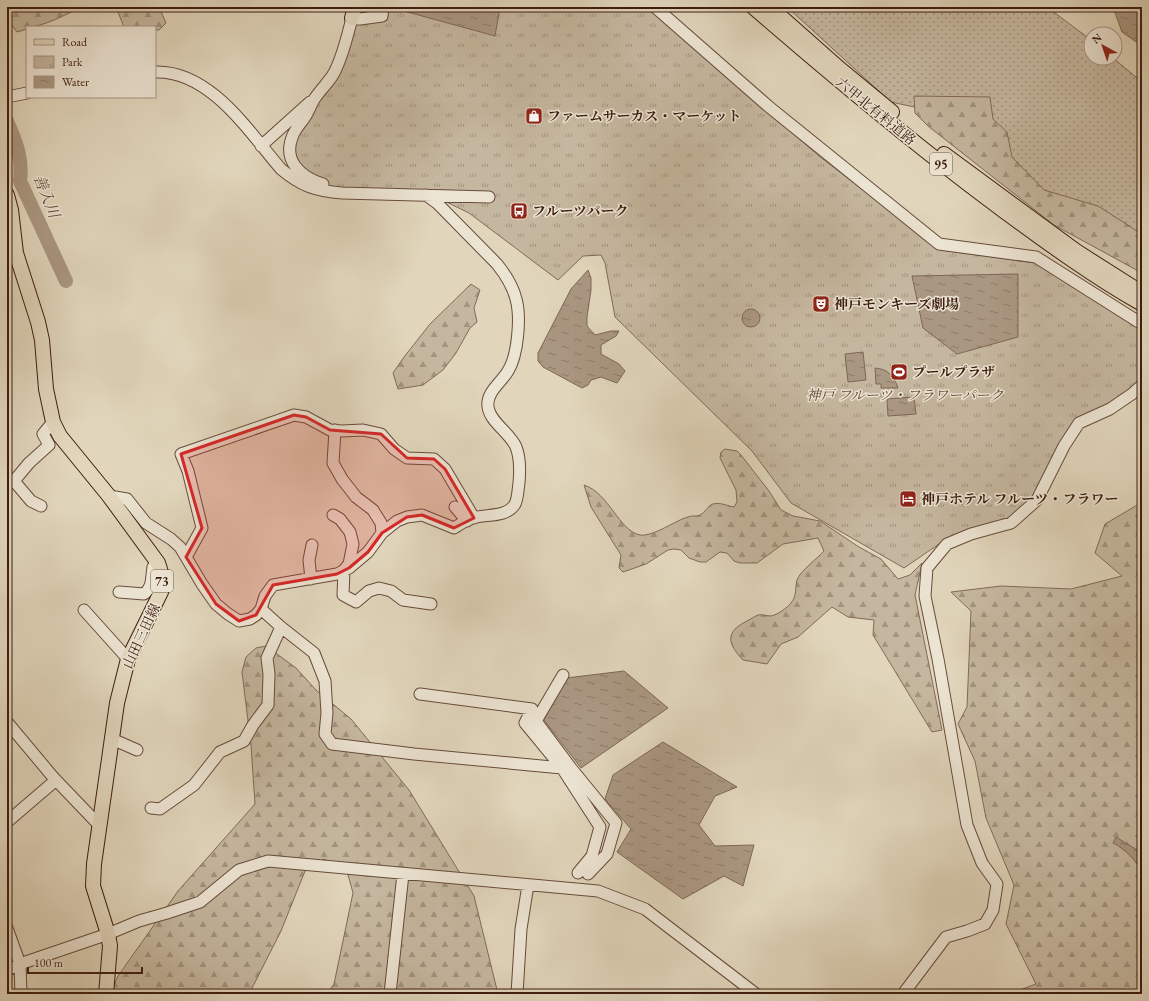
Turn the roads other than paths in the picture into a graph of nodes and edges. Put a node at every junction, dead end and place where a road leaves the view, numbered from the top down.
1 (383, 7) edge
2 (655, 7) edge
3 (753, 7) edge
4 (770, 7) edge
5 (353, 11) edge
6 (156, 72) edge
7 (26, 93) edge
8 (7, 97) edge
9 (315, 98) junction
10 (261, 146) junction
11 (363, 193) junction
12 (7, 195) edge
13 (426, 195) junction
14 (489, 197) dead end
15 (1142, 293) edge
16 (1142, 304) edge
17 (1142, 324) edge
18 (1142, 385) edge
19 (53, 422) junction
20 (335, 430) junction
21 (10, 482) edge
22 (109, 496) junction
23 (41, 506) dead end
24 (455, 507) dead end
25 (333, 515) dead end
26 (470, 519) junction
27 (382, 533) junction
28 (312, 545) dead end
29 (186, 557) junction
30 (158, 563) junction
31 (344, 570) junction
32 (311, 579) junction
33 (119, 592) dead end
34 (431, 604) dead end
35 (261, 609) junction
36 (84, 610) dead end
37 (281, 627) junction
38 (128, 658) junction
39 (563, 676) dead end
40 (420, 694) dead end
41 (7, 722) edge
42 (112, 739) junction
43 (137, 750) dead end
44 (567, 768) junction
45 (56, 780) junction
46 (150, 808) dead end
47 (7, 822) edge
48 (616, 823) junction
49 (99, 825) junction
50 (616, 854) dead end
51 (403, 874) junction
52 (528, 885) junction
53 (7, 928) edge
54 (108, 934) junction
55 (20, 964) junction
56 (7, 970) edge
57 (21, 994) edge
58 (106, 994) edge
59 (390, 994) edge
60 (517, 994) edge
61 (756, 994) edge
62 (903, 994) edge

1 - 5 street
2 - 17 street
3 - 16 main road, 六甲北有料道路 / 95
4 - 15 main road, 六甲北有料道路 / 95
5 - 9 street
6 - 10 street
7 - 8 street
9 - 10 street
9 - 11 street
10 - 11 street
11 - 13 street
12 - 19 main road, 山田三田線 / 73
13 - 14 street
13 - 26 street
18 - 62 street
19 - 21 street
19 - 22 main road, 山田三田線 / 73
20 - 26 street
20 - 27 street
20 - 29 street
21 - 23 street
22 - 29 street
22 - 30 main road, 山田三田線 / 73
24 - 26 street
25 - 31 street
26 - 27 street
27 - 31 street
28 - 32 street
29 - 35 street
30 - 33 street
30 - 38 main road, 山田三田線 / 73
31 - 32 street
31 - 34 street
32 - 35 street
35 - 37 street
36 - 38 street
37 - 44 street
37 - 46 street
38 - 42 main road, 山田三田線 / 73
39 - 44 street
40 - 44 street
41 - 45 street
42 - 43 street
42 - 49 main road, 山田三田線 / 73
44 - 48 street
44 - 48 street
45 - 47 street
45 - 49 street
48 - 50 street
49 - 54 main road, 山田三田線 / 73
51 - 52 street
51 - 54 street
51 - 59 street
52 - 60 street
52 - 61 street
53 - 55 street
54 - 55 street
54 - 58 main road, 山田三田線 / 73
55 - 56 street
55 - 57 street

